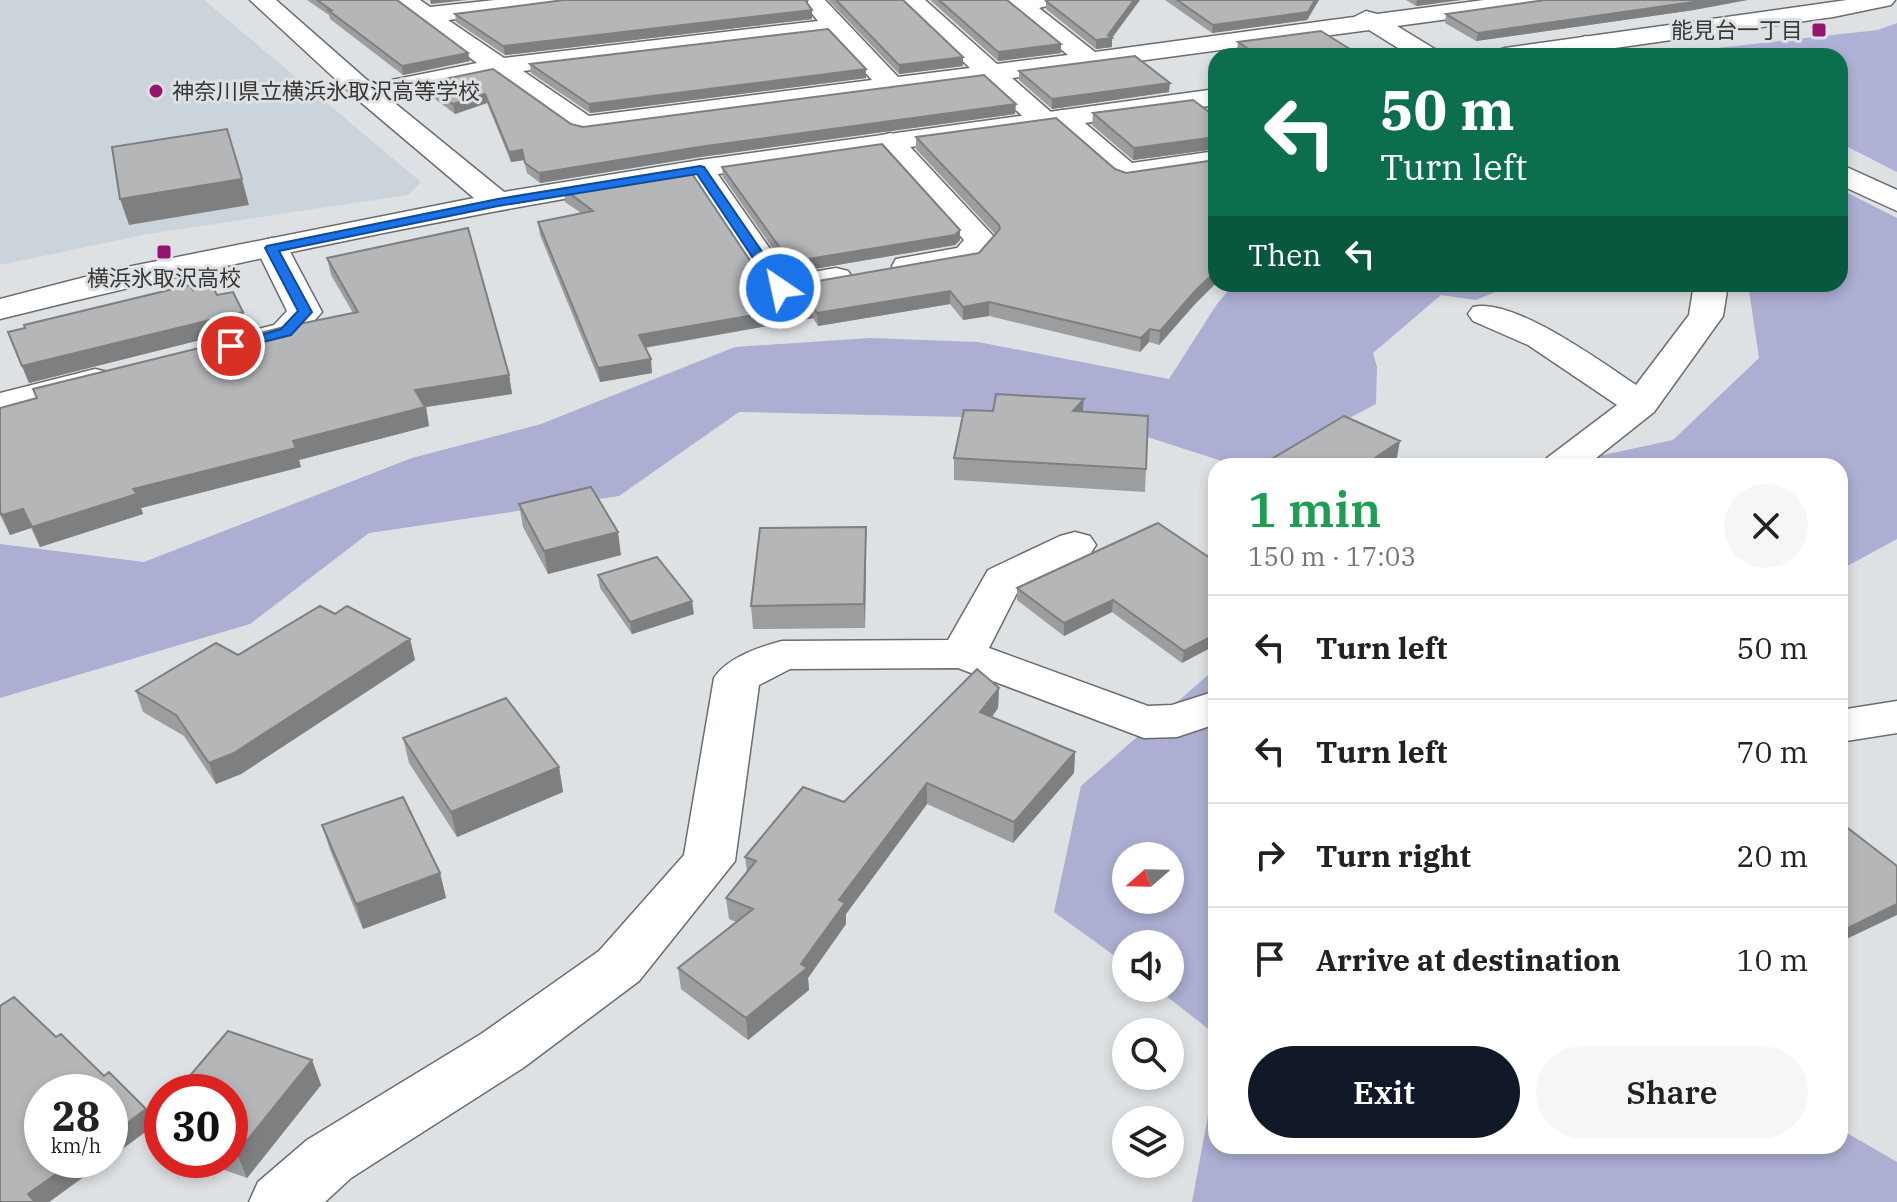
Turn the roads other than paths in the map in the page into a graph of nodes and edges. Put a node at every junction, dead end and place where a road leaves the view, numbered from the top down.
1 (262, 0) edge
2 (559, 0) edge
3 (812, 0) edge
4 (911, 0) edge
5 (1043, 0) edge
6 (1335, 0) edge
7 (1538, 0) edge
8 (1883, 0) edge
9 (414, 7) edge
10 (1374, 23) junction
11 (836, 26) junction
12 (1586, 44) junction
13 (1416, 48) edge
14 (1559, 48) edge
15 (1594, 48) edge
16 (1090, 60) junction
17 (500, 66) junction
18 (989, 72) junction
19 (891, 85) junction
20 (366, 93) junction
21 (1208, 98) edge
22 (1053, 120) junction
23 (890, 142) junction
24 (1208, 161) edge
25 (700, 169) junction
26 (1848, 177) edge
27 (498, 202) junction
28 (1897, 202) edge
29 (272, 248) junction
30 (1710, 292) edge
31 (0, 309) edge
32 (1485, 314) dead end
33 (210, 351) edge
34 (134, 370) edge
35 (0, 404) edge
36 (1641, 404) junction
37 (1571, 458) edge
38 (1075, 545) dead end
39 (963, 654) junction
40 (1208, 709) edge
41 (1897, 717) edge
42 (1848, 725) edge
43 (281, 1202) edge

1 - 20 street
2 - 9 street
3 - 11 street
4 - 18 street
5 - 16 street
6 - 10 street
7 - 10 street
8 - 12 street
9 - 17 street
10 - 13 street
10 - 16 street
11 - 17 street
11 - 19 street
12 - 14 street
12 - 15 street
16 - 18 street
17 - 19 street
17 - 20 street
18 - 19 street
18 - 22 street
20 - 27 street
21 - 22 street
22 - 23 street
22 - 24 street
23 - 25 street
23 - 25 street
25 - 27 street
26 - 28 street
27 - 29 street
29 - 31 street
29 - 33 street
30 - 36 street
32 - 36 street
34 - 35 street
36 - 37 street
38 - 39 street
39 - 40 street
39 - 43 street
41 - 42 street

